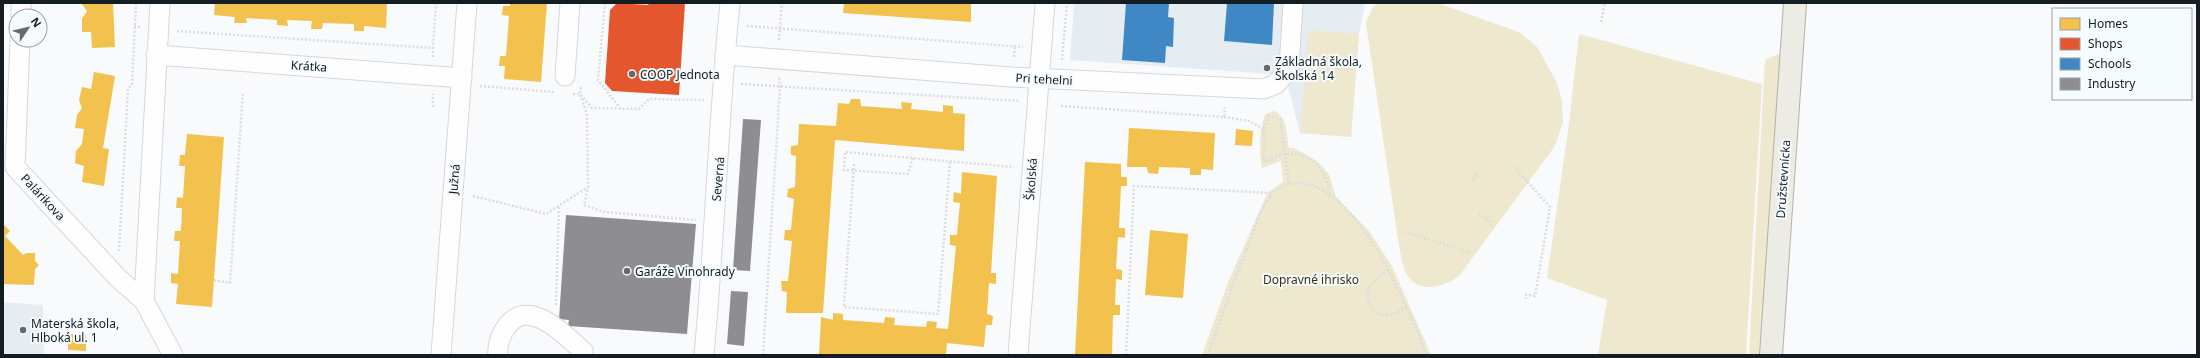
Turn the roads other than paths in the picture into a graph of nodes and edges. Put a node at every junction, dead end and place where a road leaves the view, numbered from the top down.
1 (160, 3) edge
2 (467, 3) edge
3 (570, 3) edge
4 (730, 3) edge
5 (1045, 3) edge
6 (1293, 3) edge
7 (1795, 3) edge
8 (20, 48) edge
9 (156, 55) junction
10 (725, 55) junction
11 (1038, 77) junction
12 (461, 81) junction
13 (568, 85) road end
14 (144, 301) junction
15 (174, 355) edge
16 (440, 355) edge
17 (498, 355) edge
18 (583, 355) edge
19 (704, 355) edge
20 (1018, 355) edge
21 (1771, 355) edge

1 - 9 street
2 - 12 street, Južná
3 - 13 street
4 - 10 street, Severná
5 - 11 street, Školská
6 - 11 street, Pri tehelni
7 - 21 main road, Družstevnícka
8 - 14 street, Palárikova
9 - 12 street, Krátka
9 - 14 street
10 - 11 street, Pri tehelni
10 - 19 street, Severná
11 - 20 street, Školská
12 - 16 street, Južná
14 - 15 street, Palárikova
17 - 18 street

